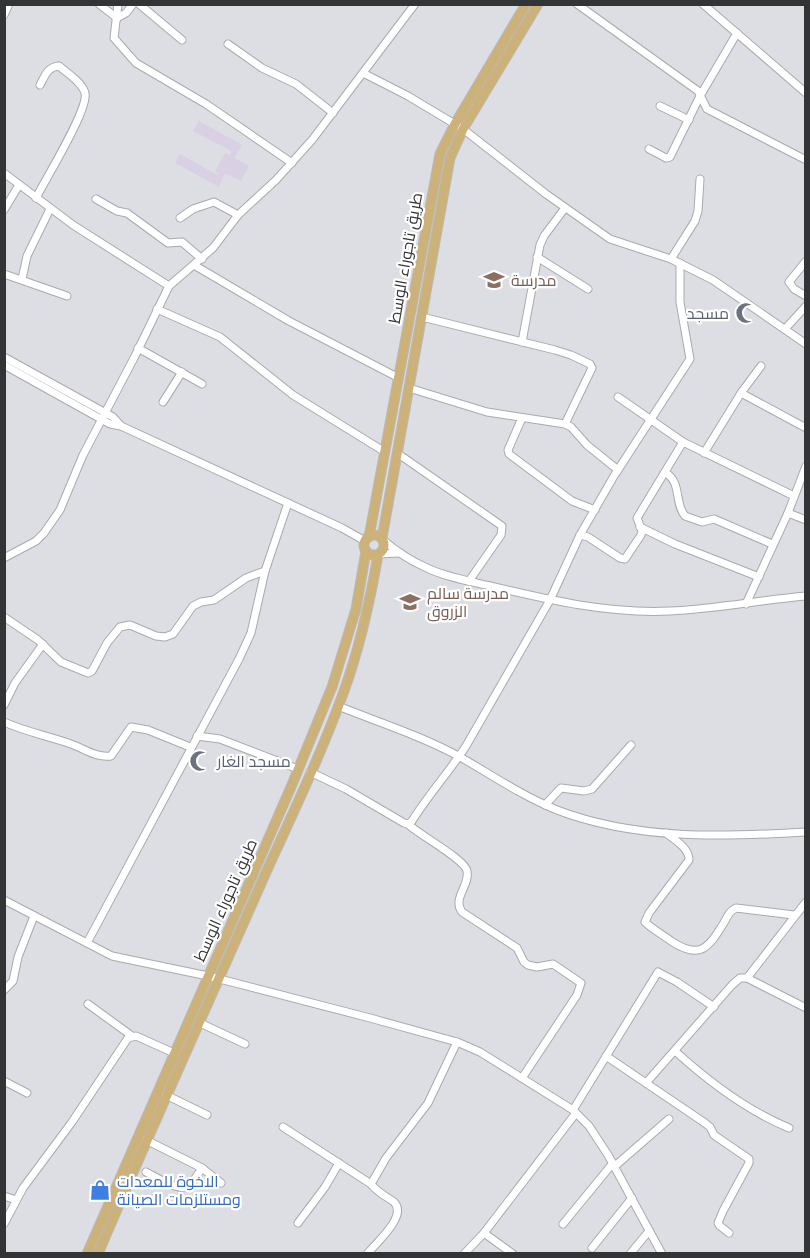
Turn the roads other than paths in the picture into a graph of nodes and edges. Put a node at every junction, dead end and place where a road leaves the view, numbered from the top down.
1 (9, 4) edge
2 (99, 4) edge
3 (118, 4) edge
4 (133, 4) edge
5 (139, 4) edge
6 (415, 4) edge
7 (526, 4) edge
8 (538, 4) edge
9 (577, 4) edge
10 (703, 4) edge
11 (4, 15) edge
12 (117, 18) junction
13 (737, 33) junction
14 (182, 40) dead end
15 (228, 44) dead end
16 (363, 73) junction
17 (40, 85) dead end
18 (806, 93) edge
19 (700, 96) junction
20 (660, 106) dead end
21 (333, 113) junction
22 (689, 120) junction
23 (459, 126) junction
24 (649, 149) dead end
25 (806, 160) edge
26 (292, 163) junction
27 (4, 173) edge
28 (700, 179) dead end
29 (19, 186) junction
30 (36, 198) junction
31 (96, 199) dead end
32 (564, 208) junction
33 (50, 209) junction
34 (4, 210) edge
35 (238, 215) junction
36 (180, 218) dead end
37 (537, 257) junction
38 (202, 259) junction
39 (671, 259) junction
40 (806, 261) edge
41 (680, 263) junction
42 (194, 265) junction
43 (4, 274) edge
44 (22, 279) junction
45 (169, 286) junction
46 (588, 289) dead end
47 (67, 296) dead end
48 (806, 296) edge
49 (806, 306) edge
50 (157, 309) junction
51 (422, 317) junction
52 (785, 329) junction
53 (522, 342) junction
54 (806, 344) edge
55 (138, 348) junction
56 (4, 357) edge
57 (4, 365) edge
58 (761, 366) dead end
59 (182, 372) junction
60 (399, 378) junction
61 (202, 384) dead end
62 (409, 388) junction
63 (741, 393) junction
64 (618, 397) dead end
65 (163, 402) dead end
66 (103, 416) junction
67 (522, 418) junction
68 (651, 421) junction
69 (565, 424) junction
70 (806, 428) edge
71 (683, 442) junction
72 (385, 452) junction
73 (397, 453) junction
74 (704, 453) junction
75 (806, 466) edge
76 (618, 470) junction
77 (666, 473) junction
78 (794, 496) junction
79 (288, 503) junction
80 (594, 510) junction
81 (788, 513) junction
82 (806, 520) edge
83 (640, 527) junction
84 (580, 535) junction
85 (382, 539) junction
86 (367, 543) junction
87 (772, 544) junction
88 (399, 553) junction
89 (379, 554) junction
90 (4, 558) edge
91 (265, 571) junction
92 (759, 578) junction
93 (469, 581) junction
94 (806, 596) edge
95 (550, 600) junction
96 (746, 604) junction
97 (4, 616) edge
98 (43, 644) junction
99 (4, 705) edge
100 (338, 706) junction
101 (4, 722) edge
102 (197, 736) junction
103 (632, 745) dead end
104 (190, 747) junction
105 (459, 756) junction
106 (298, 769) junction
107 (310, 772) junction
108 (545, 805) junction
109 (408, 824) junction
110 (806, 832) edge
111 (666, 833) junction
112 (4, 900) edge
113 (806, 902) edge
114 (794, 915) junction
115 (34, 916) junction
116 (87, 943) junction
117 (208, 976) junction
118 (747, 978) junction
119 (220, 979) junction
120 (4, 990) edge
121 (88, 1004) dead end
122 (714, 1007) junction
123 (806, 1008) edge
124 (200, 1023) junction
125 (132, 1036) junction
126 (458, 1042) junction
127 (245, 1044) dead end
128 (675, 1051) junction
129 (174, 1053) junction
130 (606, 1056) junction
131 (522, 1078) junction
132 (4, 1080) edge
133 (646, 1083) junction
134 (27, 1093) dead end
135 (166, 1095) junction
136 (574, 1112) junction
137 (207, 1115) dead end
138 (669, 1119) dead end
139 (283, 1127) dead end
140 (789, 1128) dead end
141 (146, 1140) junction
142 (339, 1163) junction
143 (614, 1165) junction
144 (202, 1168) junction
145 (146, 1173) dead end
146 (221, 1183) dead end
147 (371, 1184) junction
148 (4, 1196) edge
149 (632, 1198) junction
150 (16, 1200) junction
151 (298, 1223) dead end
152 (4, 1224) edge
153 (563, 1224) dead end
154 (649, 1231) junction
155 (484, 1233) junction
156 (729, 1233) dead end
157 (592, 1248) dead end
158 (87, 1254) edge
159 (98, 1254) edge
160 (367, 1254) edge
161 (464, 1254) edge
162 (513, 1254) edge
163 (630, 1254) edge
164 (662, 1254) edge

1 - 11 street
2 - 12 street
3 - 12 street
4 - 12 street
5 - 14 street
6 - 16 street
7 - 23 main road, طريق تاجوراء الوسط
8 - 23 main road
9 - 19 street
10 - 13 street
12 - 26 street
13 - 18 street
13 - 19 street
15 - 21 street
16 - 21 street
16 - 23 street
17 - 30 street
19 - 22 street
19 - 25 street
20 - 22 street
21 - 26 street
22 - 24 street
23 - 32 street
23 - 51 main road
23 - 60 main road, طريق تاجوراء الوسط
26 - 35 street
27 - 29 street
28 - 39 street
29 - 30 street
29 - 34 street
30 - 33 street
31 - 38 street
32 - 37 street
32 - 39 street
33 - 44 street
33 - 45 street
35 - 36 street
35 - 38 street
37 - 46 street
37 - 53 street
38 - 42 street
39 - 41 street
40 - 48 street
41 - 52 street
41 - 68 street
42 - 45 street
42 - 60 street
43 - 44 street
44 - 47 street
45 - 50 street
49 - 52 street
50 - 55 street
50 - 72 street
51 - 53 street
51 - 62 main road
52 - 54 street
53 - 69 street
55 - 59 street
55 - 66 street
56 - 66 street
57 - 66 street
58 - 63 street
59 - 61 street
59 - 65 street
60 - 72 main road, طريق تاجوراء الوسط
62 - 67 street
62 - 73 main road
63 - 70 street
63 - 74 street
64 - 68 street
66 - 79 street
66 - 90 street
67 - 69 street
67 - 80 street
68 - 71 street
68 - 76 street
69 - 76 street
71 - 74 street
71 - 77 street
72 - 86 main road, طريق تاجوراء الوسط
73 - 85 main road
73 - 93 street
74 - 78 street
75 - 78 street
76 - 80 street
77 - 83 street
77 - 87 street
78 - 81 street
79 - 86 street
79 - 91 street
80 - 84 street
81 - 82 street
81 - 87 street
83 - 84 street
83 - 92 street
84 - 95 street
85 - 86 main road
85 - 88 street
85 - 89 main road
86 - 89 main road
86 - 106 main road, طريق تاجوراء الوسط
87 - 92 street
88 - 89 street
88 - 93 street
89 - 100 main road
91 - 98 street
91 - 102 street
92 - 96 street
93 - 95 street
94 - 96 street
95 - 96 street
95 - 105 street
97 - 98 street
98 - 99 street
100 - 105 street
100 - 107 main road
101 - 104 street
102 - 104 street
102 - 106 street
103 - 108 street
104 - 116 street
105 - 108 street
105 - 109 street
106 - 117 main road, طريق تاجوراء الوسط
107 - 109 street
107 - 119 main road
108 - 111 street
109 - 131 street
110 - 111 street
111 - 114 street
112 - 115 street
113 - 114 street
114 - 118 street
115 - 116 street
115 - 120 street
116 - 117 street
117 - 119 street
117 - 129 main road, طريق تاجوراء الوسط
118 - 122 street
118 - 123 street
119 - 124 main road
119 - 126 street
121 - 125 street
122 - 128 street
122 - 130 street
124 - 127 street
124 - 135 main road
125 - 129 street
125 - 150 street
126 - 131 street
126 - 147 street
128 - 133 street
128 - 140 street
129 - 158 main road, طريق تاجوراء الوسط
130 - 133 street
130 - 136 street
131 - 136 street
132 - 134 street
133 - 156 street
135 - 137 street
135 - 141 main road
136 - 143 street
136 - 155 street
138 - 143 street
139 - 142 street
141 - 144 street
141 - 159 main road
142 - 147 street
142 - 151 street
143 - 149 street
143 - 153 street
144 - 145 street
144 - 146 street
147 - 160 street
148 - 150 street
149 - 154 street
149 - 157 street
150 - 152 street
154 - 163 street
154 - 164 street
155 - 161 street
155 - 162 street

